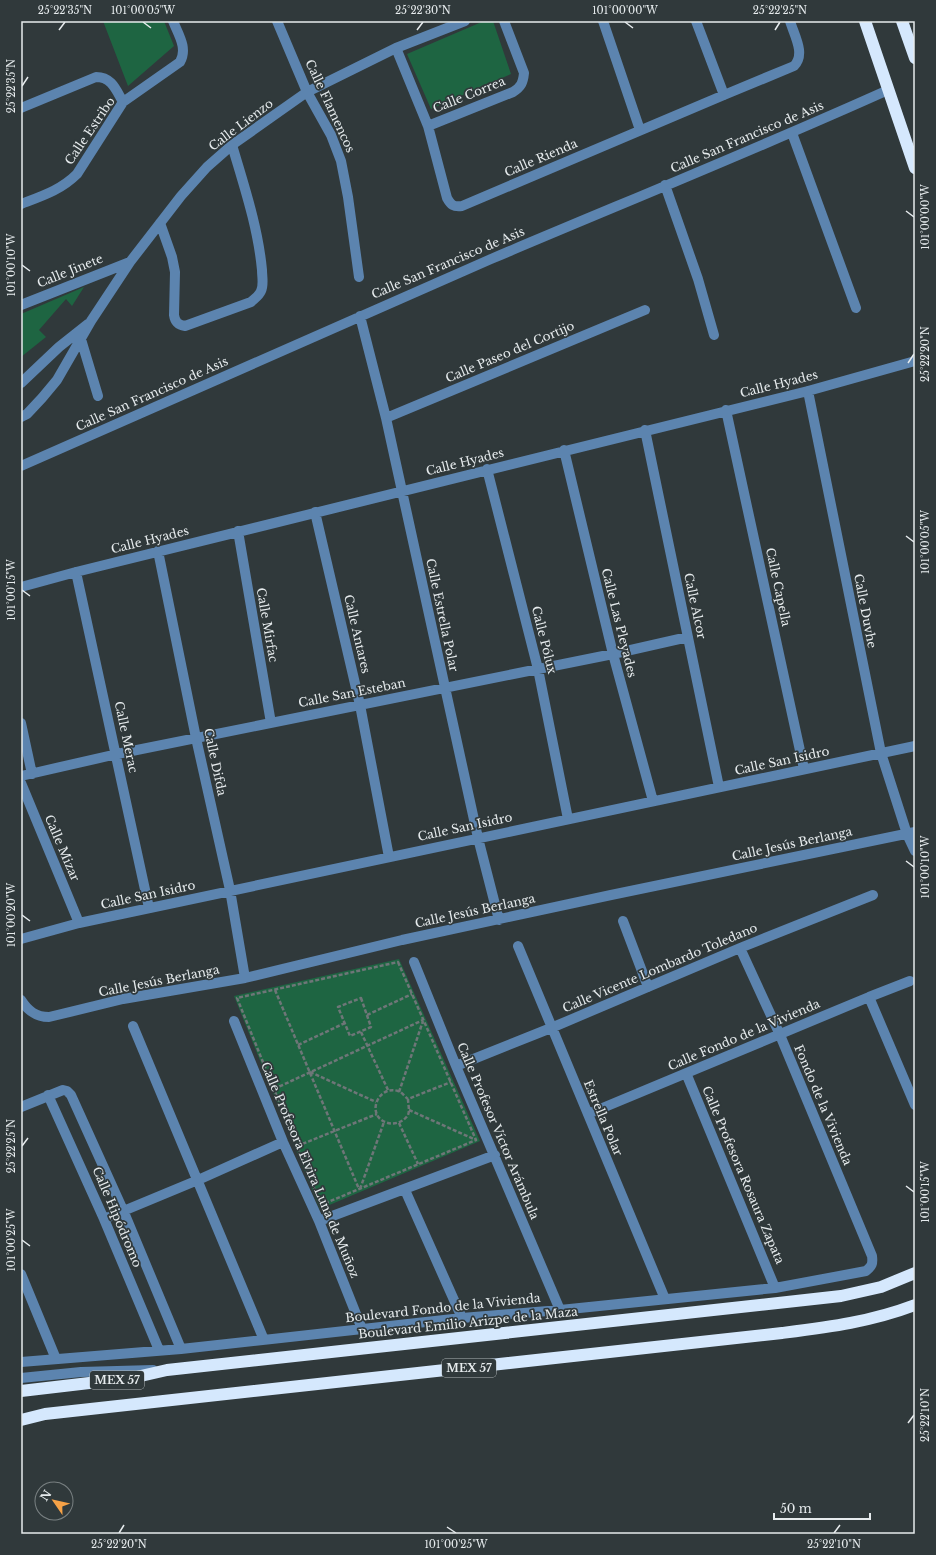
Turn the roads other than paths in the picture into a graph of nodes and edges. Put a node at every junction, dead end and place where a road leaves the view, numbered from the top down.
1 (173, 21) edge
2 (277, 21) edge
3 (465, 21) edge
4 (504, 21) edge
5 (603, 21) edge
6 (696, 21) edge
7 (790, 21) edge
8 (865, 21) edge
9 (902, 21) edge
10 (396, 48) junction
11 (915, 58) edge
12 (888, 90) junction
13 (307, 92) junction
14 (724, 95) junction
15 (123, 102) junction
16 (21, 108) edge
17 (428, 126) junction
18 (640, 130) junction
19 (792, 133) junction
20 (232, 145) junction
21 (915, 168) edge
22 (665, 185) junction
23 (21, 204) edge
24 (160, 223) junction
25 (130, 262) junction
26 (359, 277) dead end
27 (21, 305) edge
28 (856, 308) dead end
29 (645, 310) dead end
30 (360, 316) junction
31 (79, 335) junction
32 (714, 335) dead end
33 (915, 362) edge
34 (21, 383) edge
35 (808, 391) junction
36 (98, 396) dead end
37 (726, 410) junction
38 (21, 417) edge
39 (386, 418) junction
40 (645, 430) junction
41 (564, 450) junction
42 (21, 466) edge
43 (486, 470) junction
44 (402, 491) junction
45 (315, 512) junction
46 (238, 531) junction
47 (158, 551) junction
48 (76, 572) junction
49 (21, 587) edge
50 (688, 636) junction
51 (613, 654) junction
52 (538, 669) junction
53 (445, 688) junction
54 (360, 705) junction
55 (21, 723) edge
56 (271, 723) junction
57 (196, 738) junction
58 (915, 746) edge
59 (881, 753) junction
60 (117, 754) junction
61 (804, 769) junction
62 (32, 774) junction
63 (21, 776) edge
64 (21, 783) edge
65 (719, 787) junction
66 (653, 802) junction
67 (568, 819) junction
68 (911, 833) edge
69 (478, 838) junction
70 (915, 851) edge
71 (389, 857) junction
72 (230, 890) junction
73 (873, 895) dead end
74 (149, 908) junction
75 (499, 920) junction
76 (623, 921) dead end
77 (79, 923) junction
78 (21, 939) edge
79 (518, 946) dead end
80 (740, 948) junction
81 (414, 962) dead end
82 (245, 978) junction
83 (910, 981) dead end
84 (648, 987) junction
85 (869, 997) junction
86 (21, 1000) edge
87 (234, 1021) dead end
88 (133, 1026) dead end
89 (551, 1028) junction
90 (780, 1035) junction
91 (456, 1066) junction
92 (686, 1073) junction
93 (48, 1095) junction
94 (915, 1105) edge
95 (21, 1107) edge
96 (588, 1114) junction
97 (284, 1142) junction
98 (495, 1155) junction
99 (198, 1180) junction
100 (405, 1190) junction
101 (123, 1210) junction
102 (104, 1219) junction
103 (319, 1221) junction
104 (866, 1271) joint
105 (915, 1273) edge
106 (21, 1274) edge
107 (775, 1288) junction
108 (665, 1299) junction
109 (915, 1305) edge
110 (560, 1310) junction
111 (462, 1318) junction
112 (362, 1330) junction
113 (264, 1340) junction
114 (181, 1349) junction
115 (159, 1350) junction
116 (56, 1359) junction
117 (21, 1362) edge
118 (167, 1370) junction
119 (21, 1378) edge
120 (21, 1391) edge
121 (21, 1420) edge

1 - 15 street, Calle Estribo
2 - 13 street, Calle Flamencos
3 - 10 street, Calle Lienzo
4 - 17 street, Calle Correa
5 - 18 street
6 - 14 street
7 - 14 street, Calle Rienda
8 - 12 highway
9 - 11 highway
10 - 13 street, Calle Lienzo
10 - 17 street, Calle Rienda
12 - 19 street, Calle San Francisco de Asis
12 - 21 highway
13 - 20 street, Calle Lienzo
13 - 26 street, Calle Flamencos
14 - 18 street, Calle Rienda
15 - 16 street
15 - 23 street, Calle Estribo
17 - 18 street, Calle Rienda
19 - 22 street, Calle San Francisco de Asis
19 - 28 street
20 - 24 street, Calle Lienzo
20 - 24 street
22 - 30 street, Calle San Francisco de Asis
22 - 32 street
24 - 25 street, Calle Lienzo
25 - 27 street, Calle Jinete
25 - 31 street, Calle Lienzo
29 - 39 street, Calle Paseo del Cortijo
30 - 39 street, Calle Estrella Polar
30 - 42 street, Calle San Francisco de Asis
31 - 34 street, Calle Lienzo
31 - 36 street
31 - 38 street, Calle Lienzo
33 - 35 street, Calle Hyades
35 - 37 street, Calle Hyades
35 - 59 street, Calle Duvhe
37 - 40 street, Calle Hyades
37 - 61 street, Calle Capella
39 - 44 street, Calle Estrella Polar
40 - 41 street, Calle Hyades
40 - 50 street, Calle Alcor
41 - 43 street, Calle Hyades
41 - 51 street, Calle Las Pleyades
43 - 44 street, Calle Hyades
43 - 52 street, Calle Pólux
44 - 45 street, Calle Hyades
44 - 53 street, Calle Estrella Polar
45 - 46 street, Calle Hyades
45 - 54 street, Calle Antares
46 - 47 street, Calle Hyades
46 - 56 street, Calle Mirfac
47 - 48 street, Calle Hyades
47 - 57 street, Calle Difda
48 - 49 street, Calle Hyades
48 - 60 street, Calle Merac
50 - 51 street, Calle San Esteban
50 - 65 street, Calle Alcor
51 - 52 street, Calle San Esteban
51 - 66 street, Calle Las Pleyades
52 - 53 street, Calle San Esteban
52 - 67 street, Calle Pólux
53 - 54 street, Calle San Esteban
53 - 69 street, Calle Estrella Polar
54 - 56 street, Calle San Esteban
54 - 71 street, Calle Antares
55 - 62 street
56 - 57 street, Calle San Esteban
57 - 60 street, Calle San Esteban
57 - 72 street, Calle Difda
58 - 59 street, Calle San Isidro
59 - 61 street, Calle San Isidro
59 - 68 street, Calle Duvhe
60 - 62 street, Calle San Esteban
60 - 74 street, Calle Merac
61 - 65 street, Calle San Isidro
62 - 63 street, Calle San Esteban
64 - 77 street, Calle Mizar
65 - 66 street, Calle San Isidro
66 - 67 street, Calle San Isidro
67 - 69 street, Calle San Isidro
68 - 70 street, Calle Duvhe
68 - 75 street, Calle Jesús Berlanga
69 - 71 street, Calle San Isidro
69 - 75 street, Calle Estrella Polar
71 - 72 street, Calle San Isidro
72 - 74 street, Calle San Isidro
72 - 82 street, Calle Difda
73 - 80 street, Calle Vicente Lombardo Toledano
74 - 77 street, Calle San Isidro
75 - 82 street, Calle Jesús Berlanga
76 - 84 street
77 - 78 street, Calle San Isidro
79 - 89 street, Estrella Polar
80 - 84 street, Calle Vicente Lombardo Toledano
80 - 90 street, Fondo de la Vivienda
81 - 91 street, Calle Profesor Víctor Arámbula
82 - 86 street, Calle Jesús Berlanga
83 - 85 street, Calle Fondo de la Vivienda
84 - 89 street, Calle Vicente Lombardo Toledano
85 - 90 street, Calle Fondo de la Vivienda
85 - 94 street
87 - 97 street, Calle Profesora Elvira Luna de Muñoz
88 - 99 street
89 - 91 street, Calle Vicente Lombardo Toledano
89 - 96 street, Estrella Polar
90 - 92 street, Calle Fondo de la Vivienda
90 - 104 street, Fondo de la Vivienda
91 - 98 street, Calle Profesor Víctor Arámbula
92 - 96 street, Calle Fondo de la Vivienda
92 - 107 street, Calle Profesora Rosaura Zapata
93 - 95 street
93 - 101 street, Calle Hipódromo
93 - 102 street, Calle Hipódromo
96 - 108 street, Estrella Polar
97 - 99 street
97 - 103 street, Calle Profesora Elvira Luna de Muñoz
98 - 100 street
98 - 110 street, Calle Profesor Víctor Arámbula
99 - 101 street
99 - 113 street
100 - 103 street
100 - 111 street
101 - 102 street
101 - 114 street, Calle Hipódromo
102 - 115 street, Calle Hipódromo
103 - 112 street, Calle Profesora Elvira Luna de Muñoz
104 - 107 street, Boulevard Fondo de la Vivienda
105 - 118 highway, Boulevard Emilio Arizpe de la Maza / MEX 57
106 - 116 street
107 - 108 street, Boulevard Fondo de la Vivienda
108 - 110 street, Boulevard Fondo de la Vivienda
109 - 121 highway, MEX 57
110 - 111 street, Boulevard Fondo de la Vivienda
111 - 112 street, Boulevard Fondo de la Vivienda
112 - 113 street, Boulevard Fondo de la Vivienda
113 - 114 street, Boulevard Fondo de la Vivienda
114 - 115 street, Boulevard Fondo de la Vivienda
115 - 116 street, Boulevard Fondo de la Vivienda
116 - 117 street, Boulevard Fondo de la Vivienda
118 - 119 street
118 - 120 highway, Boulevard Emilio Arizpe de la Maza / MEX 57

